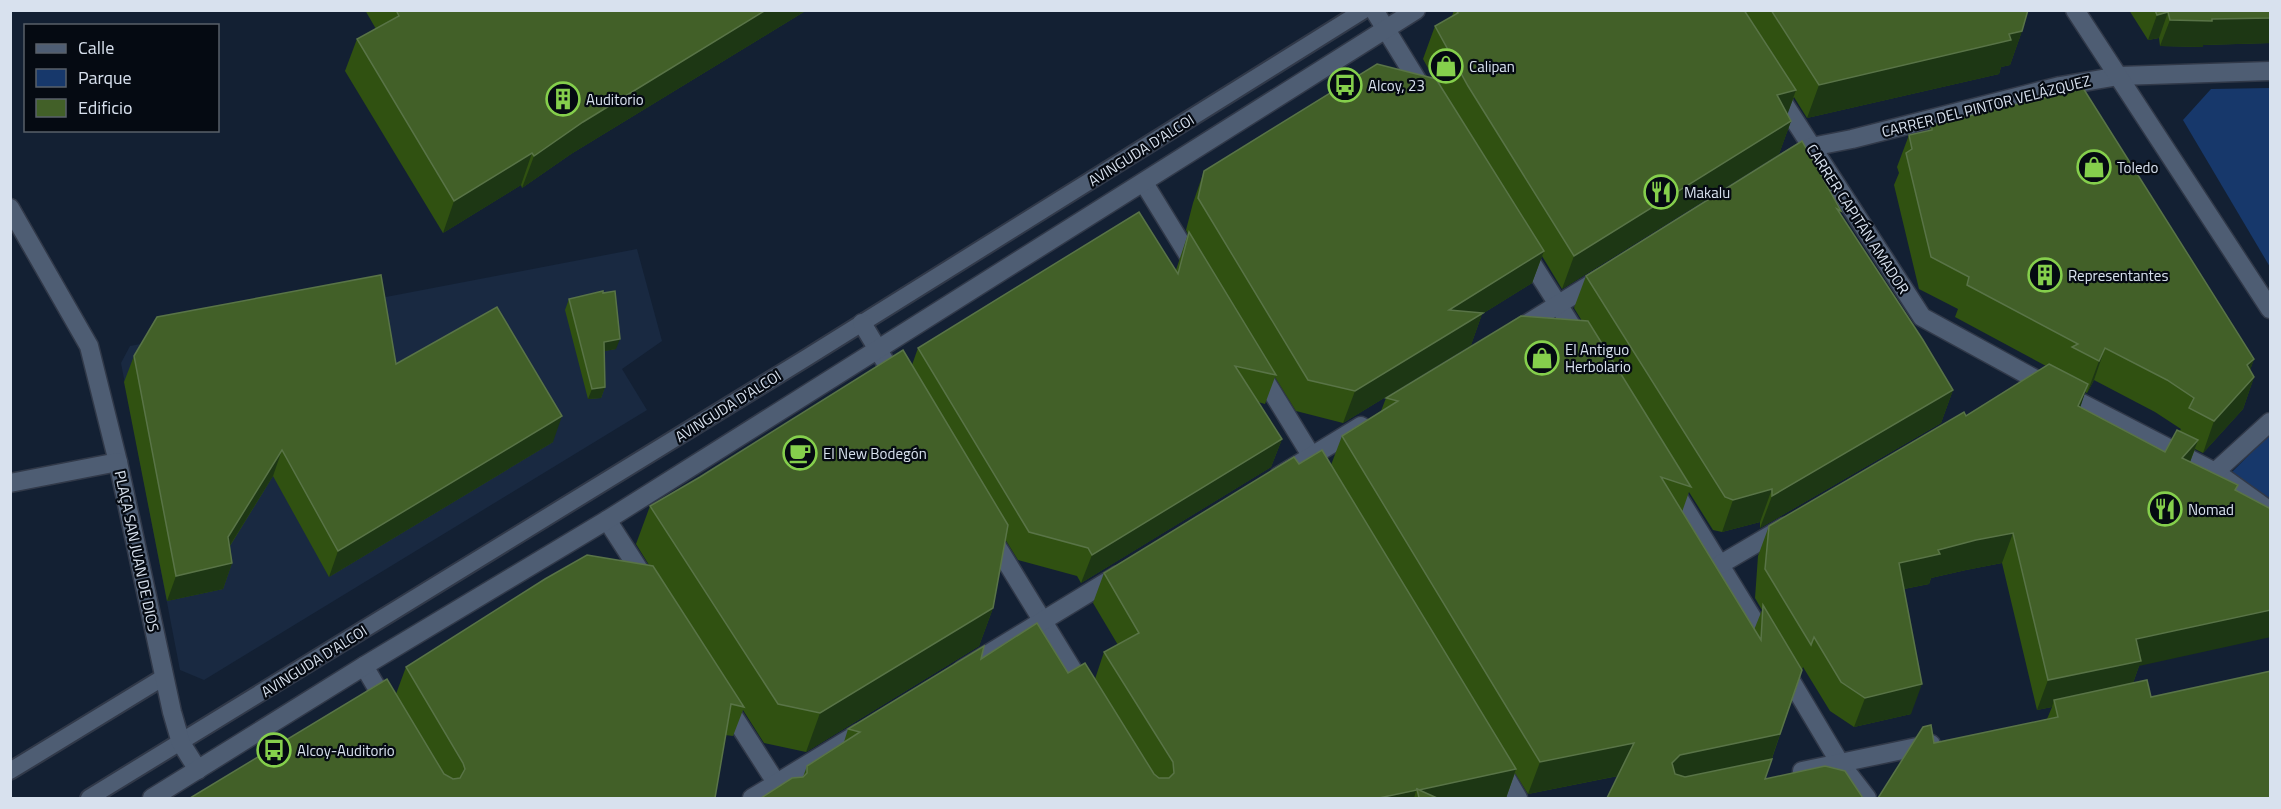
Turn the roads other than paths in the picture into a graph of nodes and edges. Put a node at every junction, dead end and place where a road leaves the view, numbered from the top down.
1 (1364, 10) edge
2 (1374, 10) edge
3 (1416, 10) edge
4 (2075, 10) edge
5 (1385, 30) junction
6 (2271, 71) edge
7 (2118, 76) junction
8 (1767, 79) edge
9 (1434, 108) edge
10 (1811, 147) junction
11 (1771, 172) edge
12 (1144, 183) junction
13 (10, 208) edge
14 (1515, 236) edge
15 (1619, 267) edge
16 (1202, 277) edge
17 (1558, 305) junction
18 (2271, 309) edge
19 (862, 323) junction
20 (1499, 342) edge
21 (877, 349) junction
22 (1589, 355) edge
23 (1251, 357) edge
24 (2037, 380) junction
25 (2017, 392) edge
26 (904, 393) edge
27 (1381, 414) edge
28 (2271, 422) edge
29 (1312, 456) junction
30 (118, 462) junction
31 (2216, 472) junction
32 (1665, 475) edge
33 (1324, 476) edge
34 (10, 483) edge
35 (1262, 487) edge
36 (2271, 511) edge
37 (1801, 517) edge
38 (607, 520) junction
39 (982, 522) edge
40 (1721, 564) junction
41 (1132, 566) edge
42 (656, 596) edge
43 (1042, 621) junction
44 (364, 666) junction
45 (164, 677) junction
46 (950, 677) edge
47 (713, 685) edge
48 (1093, 703) edge
49 (879, 721) edge
50 (398, 723) edge
51 (1945, 741) edge
52 (181, 743) junction
53 (1488, 748) edge
54 (1840, 763) junction
55 (198, 770) junction
56 (10, 771) edge
57 (1784, 775) edge
58 (781, 791) edge
59 (89, 798) edge
60 (152, 798) edge
61 (752, 798) edge
62 (1518, 798) edge
63 (1867, 798) edge

1 - 19 lane, AVINGUDA D'ALCOI
2 - 5 street
3 - 5 street, AVINGUDA D'ALCOI
4 - 7 street
5 - 9 street
5 - 12 street, AVINGUDA D'ALCOI
6 - 7 street, CARRER DEL PINTOR VELÁZQUEZ
7 - 10 street, CARRER DEL PINTOR VELÁZQUEZ
7 - 18 street
8 - 10 street, CARRER CAPITÁN AMADOR
10 - 11 street
10 - 24 street, CARRER CAPITÁN AMADOR
12 - 16 street
12 - 21 street, AVINGUDA D'ALCOI
13 - 30 street
14 - 17 street
15 - 17 street
17 - 20 street
17 - 22 street
19 - 21 street
19 - 52 lane, AVINGUDA D'ALCOI
21 - 26 street
21 - 38 street, AVINGUDA D'ALCOI
23 - 29 street
24 - 25 street
24 - 31 street, CARRER CAPITÁN AMADOR
27 - 29 street
28 - 31 street
29 - 33 street
29 - 35 street
30 - 34 street, PLAÇA SAN JUAN DE DIOS
30 - 45 street, PLAÇA SAN JUAN DE DIOS
31 - 36 street, CARRER CAPITÁN AMADOR
32 - 40 street
37 - 40 street
38 - 42 street
38 - 44 street, AVINGUDA D'ALCOI
39 - 43 street
40 - 54 street
41 - 43 street
43 - 46 street
43 - 48 street
44 - 50 street
44 - 55 street, AVINGUDA D'ALCOI
45 - 52 street, PLAÇA SAN JUAN DE DIOS
45 - 56 lane
47 - 58 street
49 - 58 street
51 - 54 street
52 - 55 street, PLAÇA SAN JUAN DE DIOS
52 - 59 lane, AVINGUDA D'ALCOI
53 - 62 street
54 - 57 street
54 - 63 street
55 - 60 street, AVINGUDA D'ALCOI
58 - 61 street

